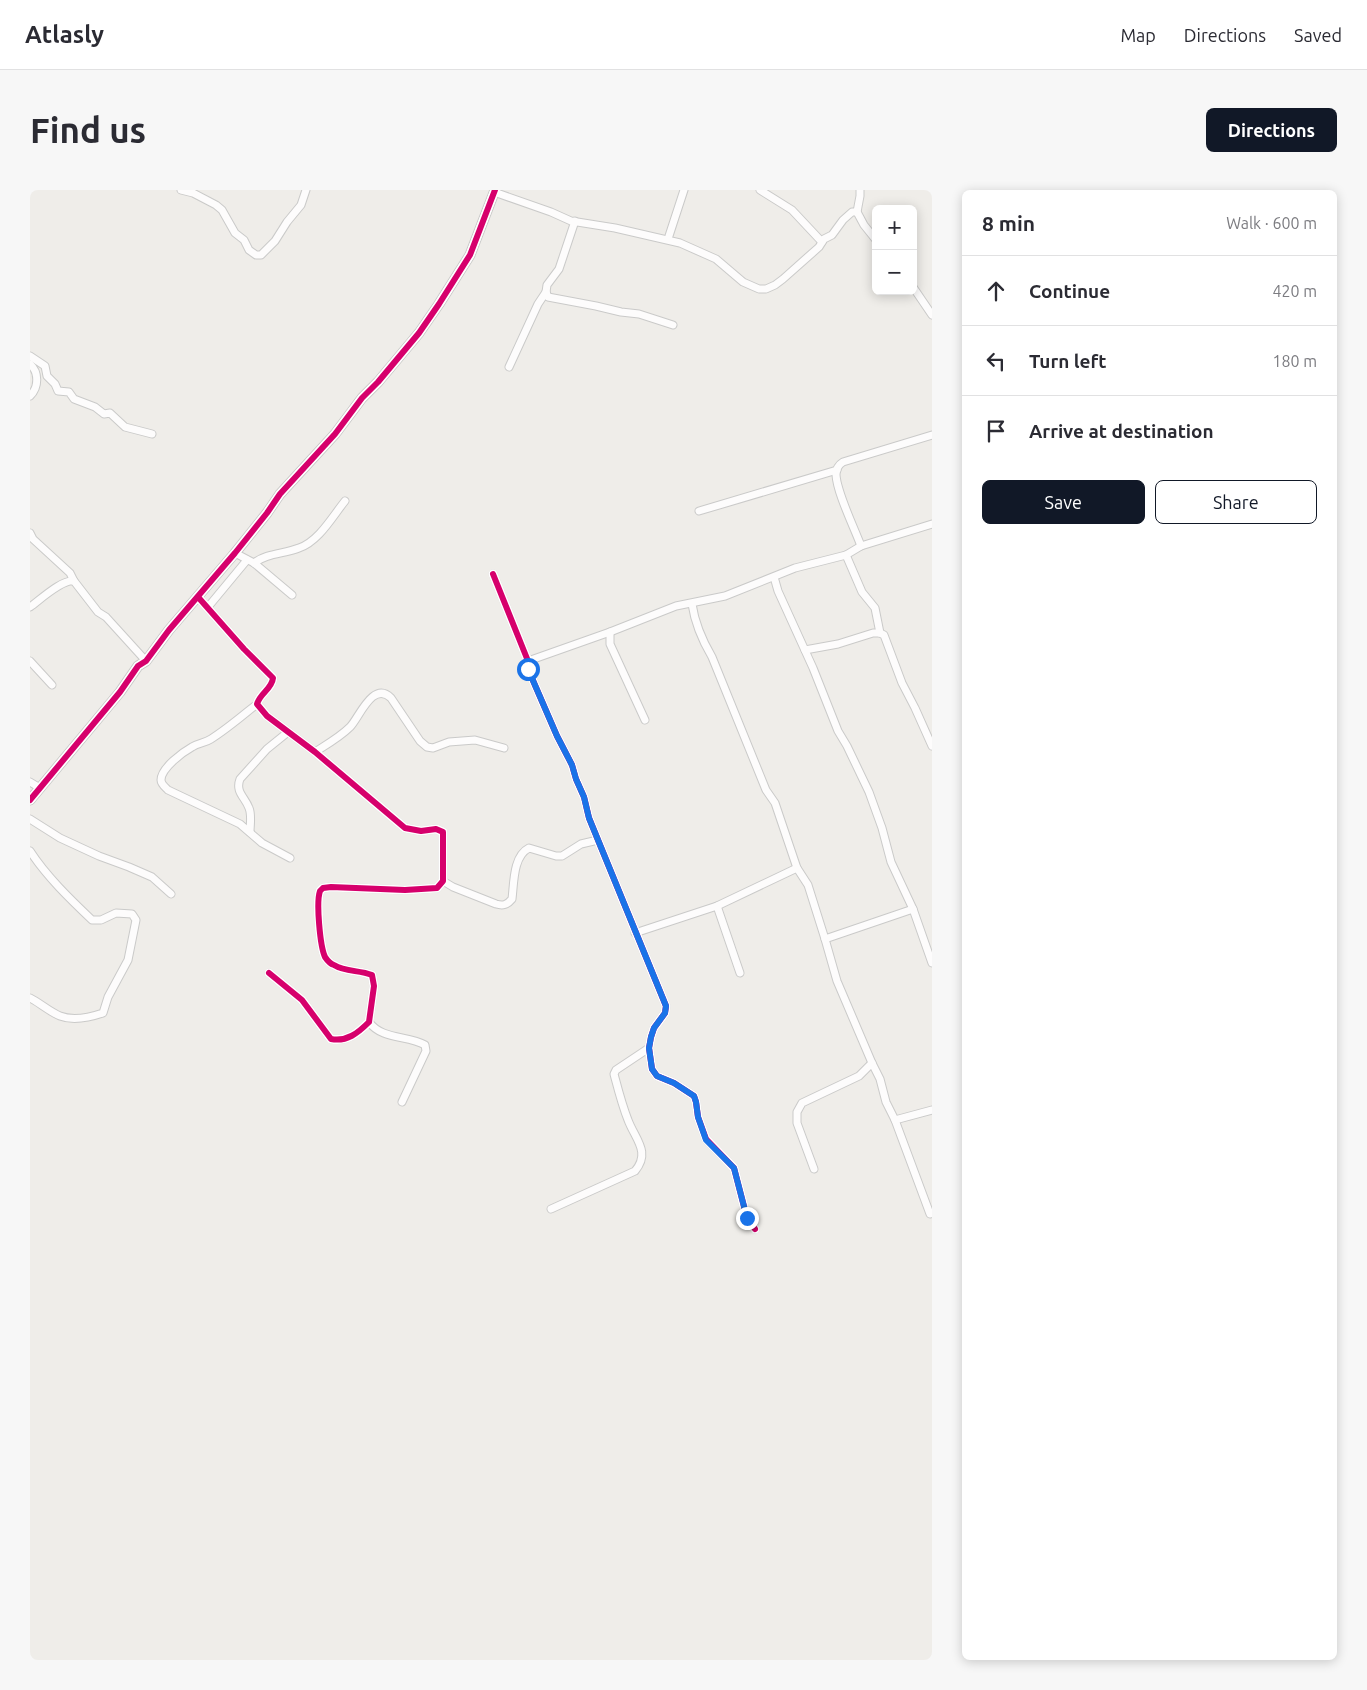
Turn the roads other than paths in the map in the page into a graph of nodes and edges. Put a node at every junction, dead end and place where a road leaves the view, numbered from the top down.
1 (181, 190) edge
2 (306, 190) edge
3 (684, 190) edge
4 (760, 190) edge
5 (860, 190) edge
6 (494, 191) edge
7 (857, 212) junction
8 (562, 218) junction
9 (575, 221) junction
10 (570, 235) junction
11 (872, 235) edge
12 (668, 239) junction
13 (822, 242) junction
14 (546, 292) junction
15 (917, 293) edge
16 (932, 315) edge
17 (673, 325) dead end
18 (30, 356) edge
19 (30, 364) edge
20 (509, 367) dead end
21 (30, 396) edge
22 (152, 434) dead end
23 (932, 435) edge
24 (836, 470) junction
25 (345, 501) dead end
26 (699, 510) dead end
27 (932, 524) edge
28 (30, 533) edge
29 (861, 546) junction
30 (235, 553) junction
31 (846, 555) junction
32 (247, 560) junction
33 (254, 564) junction
34 (493, 574) dead end
35 (774, 577) junction
36 (74, 581) junction
37 (292, 595) dead end
38 (198, 597) junction
39 (692, 604) junction
40 (30, 607) edge
41 (208, 607) junction
42 (610, 632) junction
43 (880, 633) junction
44 (805, 650) junction
45 (30, 661) edge
46 (146, 661) junction
47 (528, 661) junction
48 (52, 685) dead end
49 (257, 704) junction
50 (645, 720) dead end
51 (288, 732) junction
52 (932, 746) edge
53 (504, 748) dead end
54 (315, 752) junction
55 (30, 782) edge
56 (40, 788) junction
57 (30, 800) edge
58 (30, 819) edge
59 (250, 832) junction
60 (598, 840) junction
61 (30, 851) edge
62 (290, 858) dead end
63 (797, 868) junction
64 (443, 881) junction
65 (171, 894) dead end
66 (717, 906) junction
67 (913, 909) junction
68 (635, 933) junction
69 (825, 939) junction
70 (932, 963) edge
71 (740, 972) dead end
72 (269, 973) dead end
73 (30, 998) edge
74 (369, 1022) junction
75 (649, 1048) junction
76 (872, 1063) junction
77 (402, 1102) dead end
78 (932, 1110) edge
79 (895, 1120) junction
80 (814, 1169) dead end
81 (551, 1209) dead end
82 (930, 1214) dead end
83 (756, 1229) dead end

1 - 2 street
3 - 12 street
4 - 13 street
5 - 7 street
6 - 8 street
6 - 30 street
7 - 11 street
7 - 13 street
8 - 9 street
8 - 10 street
9 - 10 street
9 - 12 street
10 - 14 street
12 - 13 street
14 - 17 street
14 - 20 street
15 - 16 street
18 - 22 street
19 - 21 street
23 - 24 street
24 - 26 street
24 - 29 street
25 - 33 street
27 - 29 street
28 - 36 street
29 - 31 street
30 - 32 street
30 - 38 street
31 - 35 street
31 - 43 street
32 - 33 street
32 - 41 street
33 - 37 street
34 - 47 street
35 - 39 street
35 - 44 street
36 - 40 street
36 - 46 street
38 - 41 street
38 - 46 street
39 - 42 street
39 - 63 street
41 - 49 street
42 - 47 street
42 - 50 street
43 - 44 street
43 - 52 street
44 - 67 street
45 - 48 street
46 - 56 street
47 - 60 street
49 - 51 street
49 - 59 street
51 - 54 street
51 - 59 street
53 - 54 street
54 - 64 street
55 - 56 street
56 - 57 street
58 - 65 street
59 - 62 street
60 - 64 street
60 - 68 street
61 - 73 street
63 - 66 street
63 - 69 street
64 - 74 street
66 - 68 street
66 - 71 street
67 - 69 street
67 - 70 street
68 - 75 street
69 - 76 street
72 - 74 street
74 - 77 street
75 - 81 street
75 - 83 street
76 - 79 street
76 - 80 street
78 - 79 street
79 - 82 street

